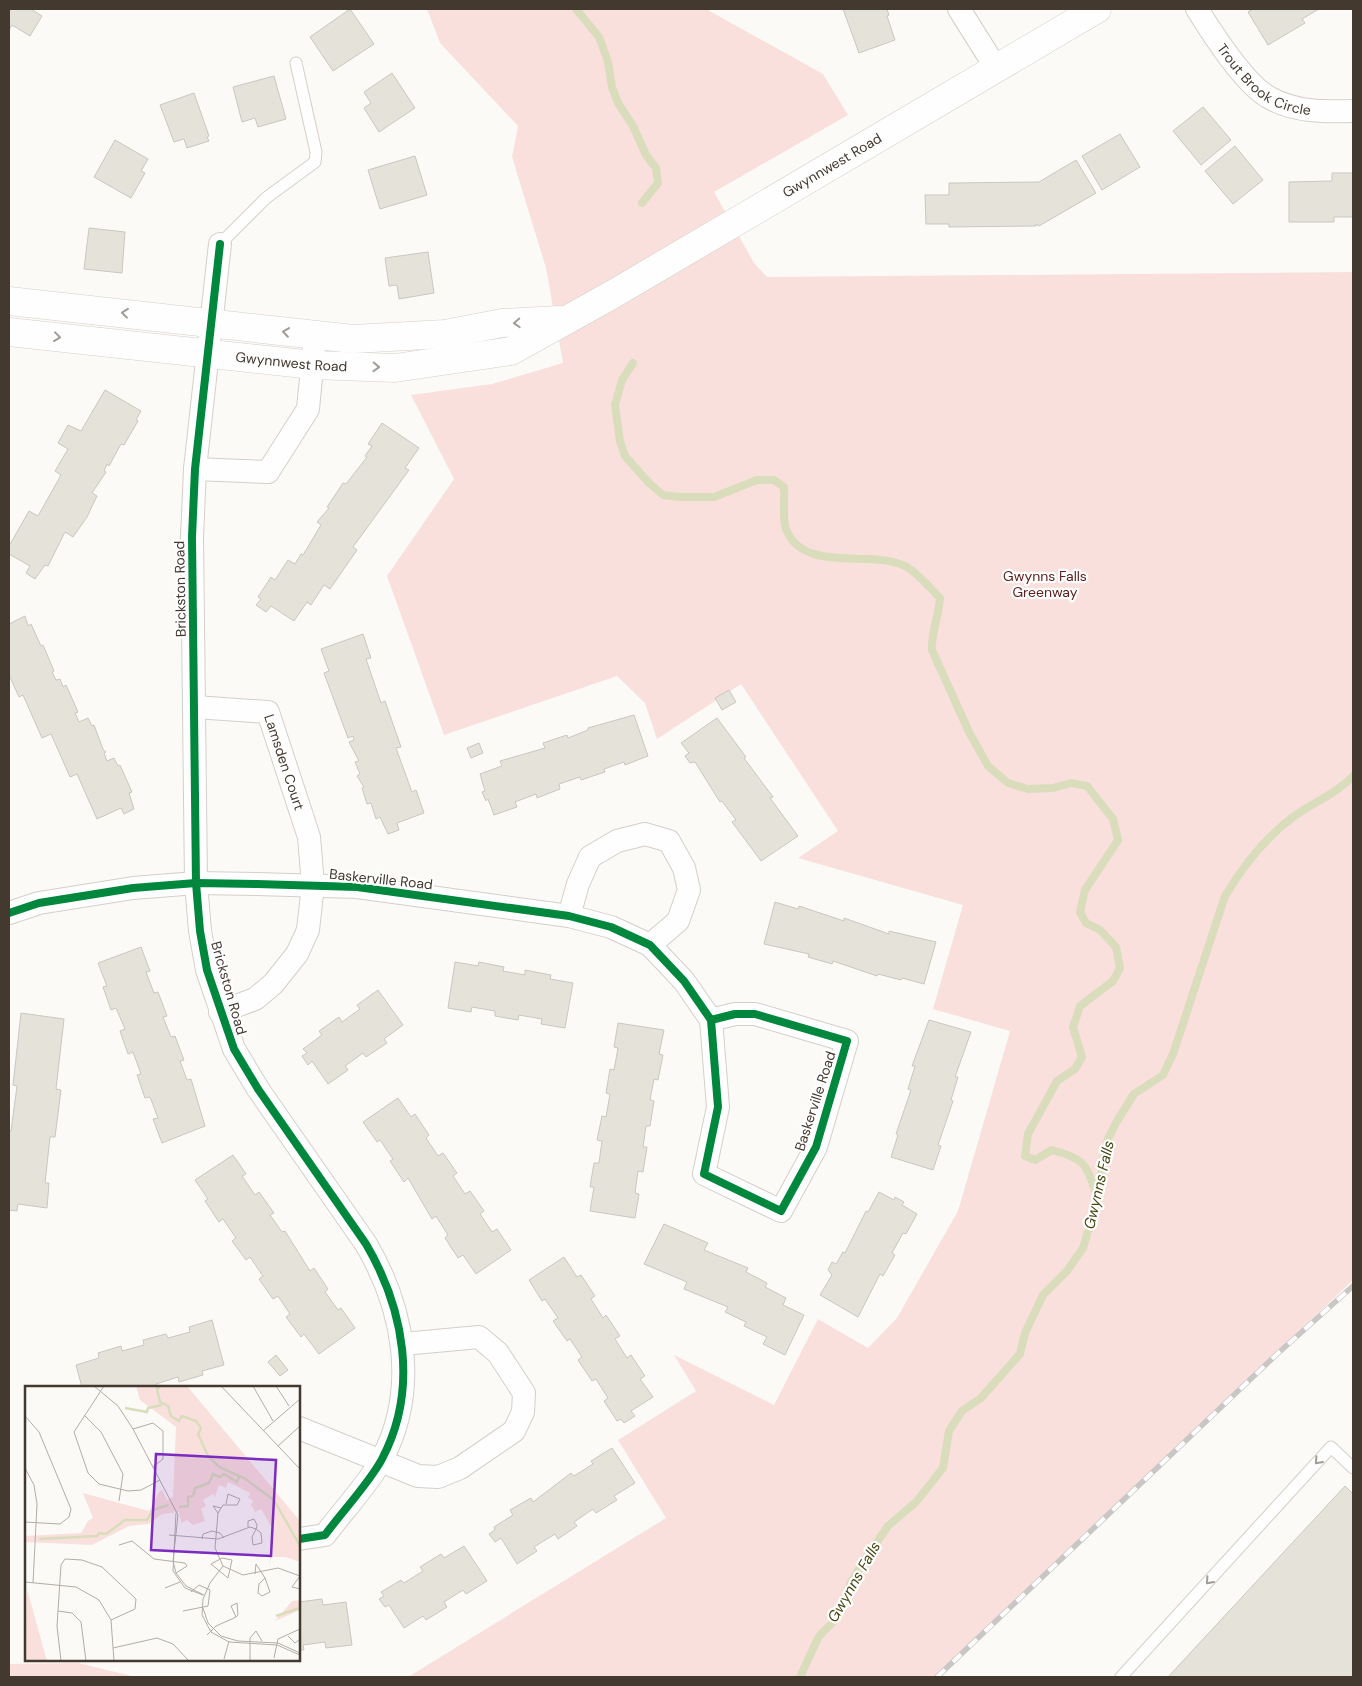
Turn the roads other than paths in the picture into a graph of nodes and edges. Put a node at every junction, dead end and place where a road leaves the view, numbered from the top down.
1 (959, 9) edge
2 (1097, 9) edge
3 (1198, 9) edge
4 (296, 63) dead end
5 (996, 68) junction
6 (1353, 111) edge
7 (220, 244) joint
8 (9, 301) edge
9 (566, 320) junction
10 (212, 322) junction
11 (9, 332) edge
12 (316, 336) junction
13 (208, 355) junction
14 (313, 365) junction
15 (195, 469) junction
16 (194, 707) junction
17 (196, 884) junction
18 (313, 885) junction
19 (9, 913) edge
20 (569, 916) junction
21 (650, 945) junction
22 (220, 1012) junction
23 (711, 1020) junction
24 (403, 1344) junction
25 (300, 1428) edge
26 (381, 1460) junction
27 (1353, 1468) edge
28 (300, 1538) edge
29 (1121, 1677) edge

1 - 5 street
2 - 5 street, Gwynnwest Road
3 - 6 street, Trout Brook Circle
4 - 7 lane
5 - 9 street, Gwynnwest Road
7 - 10 street, Brickston Road
10 -> 8 street, Gwynnwest Road
9 -> 12 street, Gwynnwest Road
14 -> 9 street, Gwynnwest Road
12 -> 10 street, Gwynnwest Road
10 - 13 street, Brickston Road
11 -> 13 street, Gwynnwest Road
12 - 14 street
13 - 14 street, Gwynnwest Road
13 - 15 street, Brickston Road
14 - 15 street
15 - 16 street, Brickston Road
16 - 17 street, Brickston Road
16 - 18 street, Lamsden Court
17 - 18 street, Baskerville Road
17 - 19 street, Baskerville Road
17 - 22 street, Brickston Road
18 - 20 street, Baskerville Road
18 - 22 street
20 - 21 street, Baskerville Road
20 - 21 street
21 - 23 street, Baskerville Road
22 - 24 street, Brickston Road
23 - 23 street, Baskerville Road
24 - 26 street, Brickston Road
24 - 26 street
25 - 26 street
26 - 28 street, Brickston Road
27 -> 29 lane

